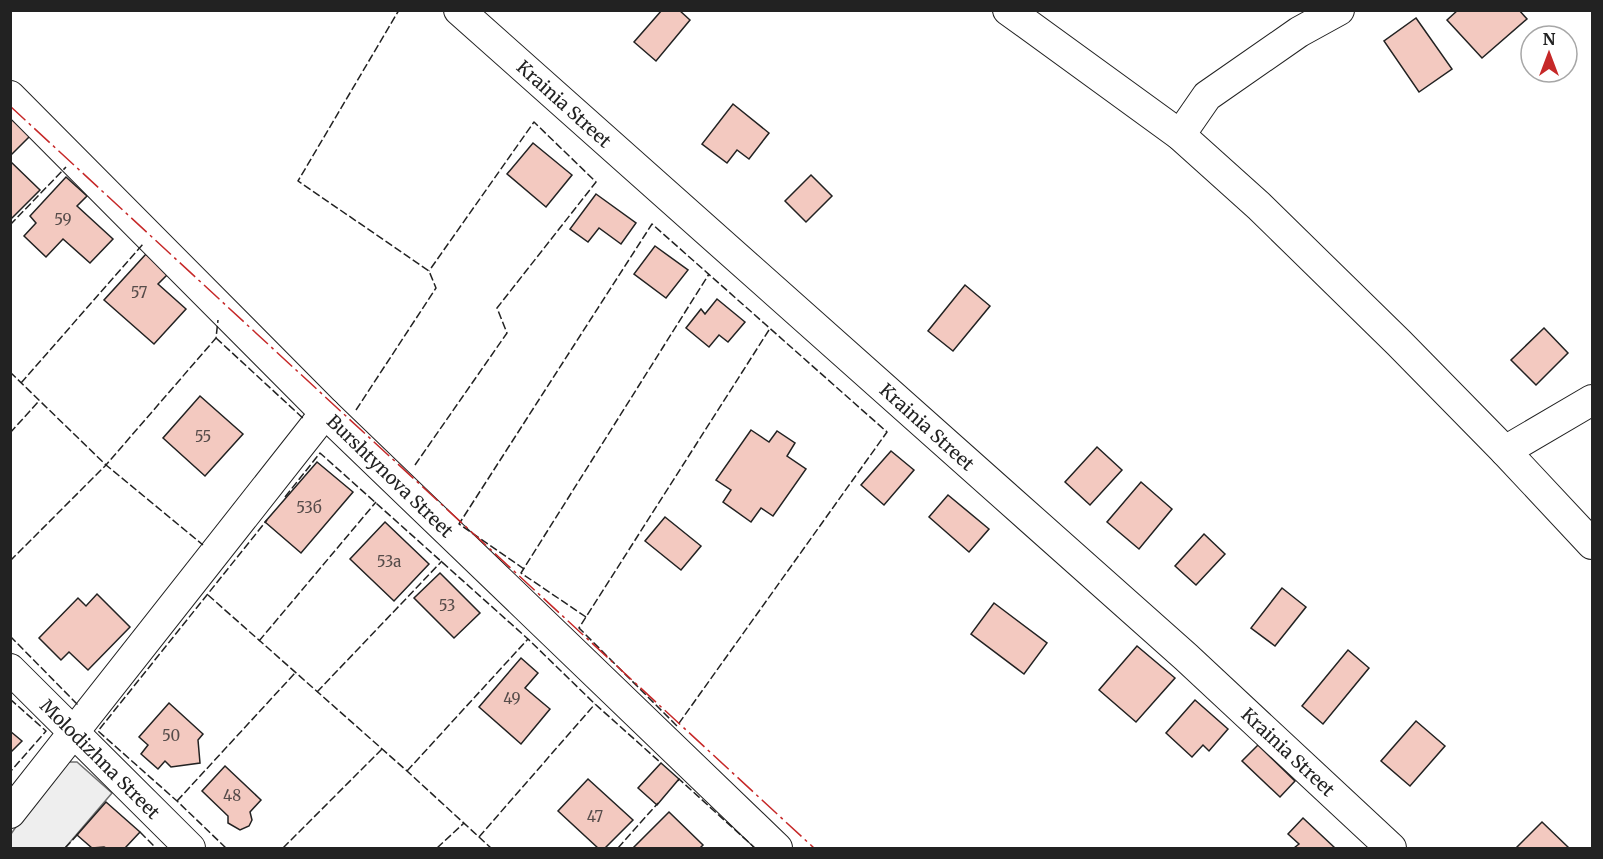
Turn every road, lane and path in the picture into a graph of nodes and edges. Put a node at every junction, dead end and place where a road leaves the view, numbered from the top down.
1 (459, 10) edge
2 (1008, 10) edge
3 (1339, 10) edge
4 (10, 96) edge
5 (1180, 135) junction
6 (1593, 400) edge
7 (324, 413) junction
8 (1505, 451) junction
9 (1593, 544) edge
10 (10, 669) edge
11 (73, 731) junction
12 (10, 813) edge
13 (190, 849) edge
14 (777, 849) edge
15 (1391, 849) edge

1 - 15 street, Krainia Street
2 - 5 street
3 - 5 street
4 - 7 street, Burshtynova Street
5 - 8 street
6 - 8 street
7 - 11 street
7 - 14 street, Burshtynova Street
8 - 9 street
10 - 11 street, Molodizhna Street
11 - 12 street
11 - 13 street, Molodizhna Street

